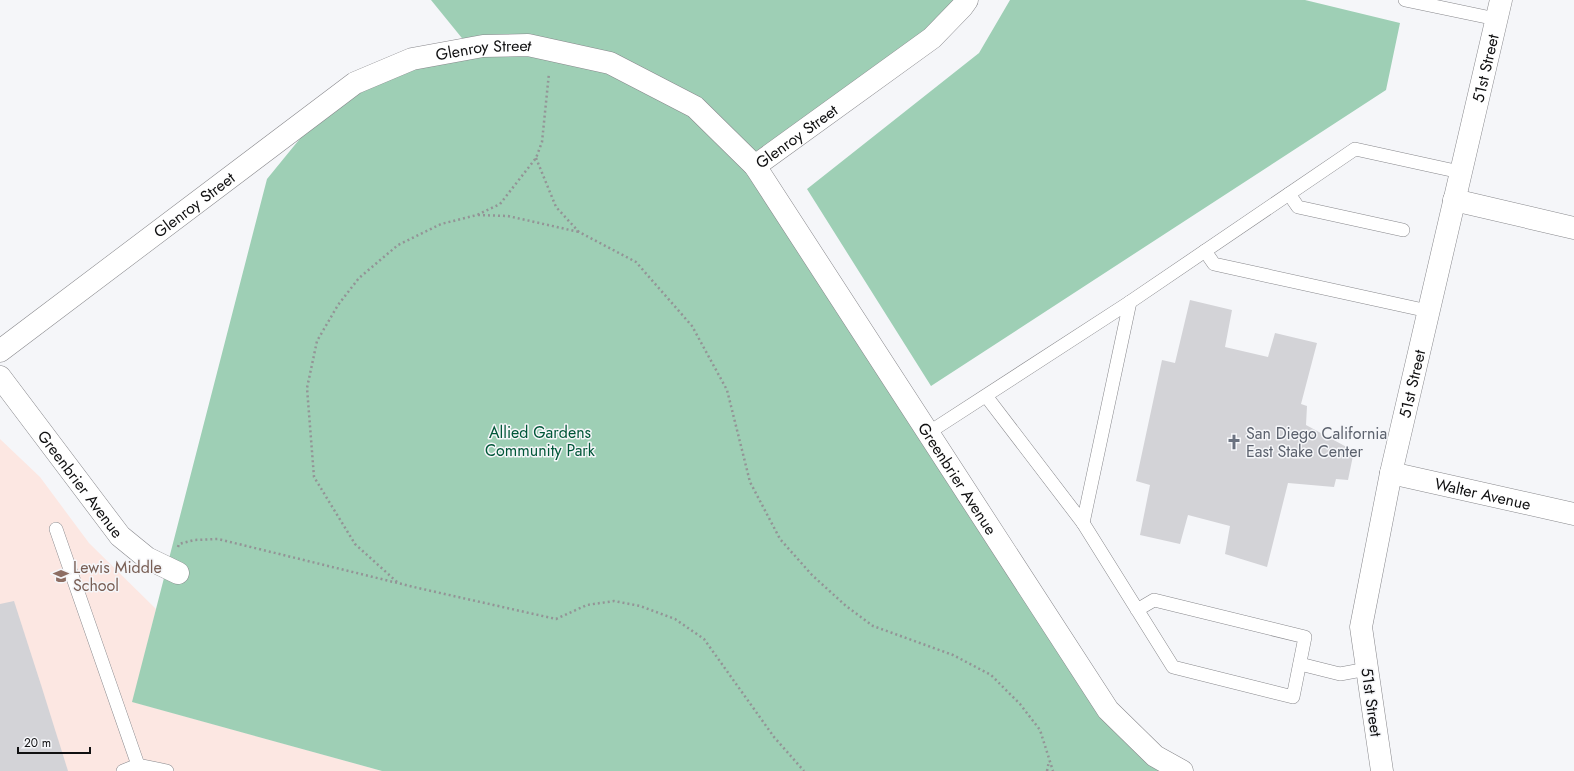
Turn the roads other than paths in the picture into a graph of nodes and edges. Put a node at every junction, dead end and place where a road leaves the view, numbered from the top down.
1 (967, 0) edge
2 (1404, 0) edge
3 (1419, 2) edge
4 (1498, 10) edge
5 (755, 166) junction
6 (1460, 172) junction
7 (1289, 194) junction
8 (1454, 200) junction
9 (1574, 228) edge
10 (1403, 230) dead end
11 (1205, 251) junction
12 (1130, 302) junction
13 (1428, 311) junction
14 (0, 351) edge
15 (0, 377) edge
16 (986, 396) junction
17 (928, 433) junction
18 (1391, 473) junction
19 (1574, 514) edge
20 (1083, 523) junction
21 (56, 528) dead end
22 (175, 571) road end
23 (1137, 610) junction
24 (1300, 664) junction
25 (1367, 669) junction
26 (138, 765) junction
27 (123, 771) edge
28 (166, 771) edge
29 (1182, 771) edge
30 (1382, 771) edge

1 - 5 street, Glenroy Street
2 - 3 lane
3 - 4 lane
4 - 6 street, 51st Street
5 - 14 street, Glenroy Street
5 - 17 street, Greenbrier Avenue
6 - 7 lane
6 - 8 street, 51st Street
7 - 10 lane
7 - 11 lane
8 - 9 street
8 - 13 street, 51st Street
11 - 12 lane
11 - 13 lane
12 - 16 lane
12 - 20 lane
13 - 18 street, 51st Street
15 - 22 street, Greenbrier Avenue
16 - 17 lane
16 - 20 lane
17 - 29 street, Greenbrier Avenue
18 - 19 street, Walter Avenue
18 - 25 street, 51st Street
20 - 23 lane
21 - 26 lane
23 - 24 lane
23 - 24 lane
24 - 25 lane
25 - 30 street, 51st Street
26 - 27 lane
26 - 28 lane

